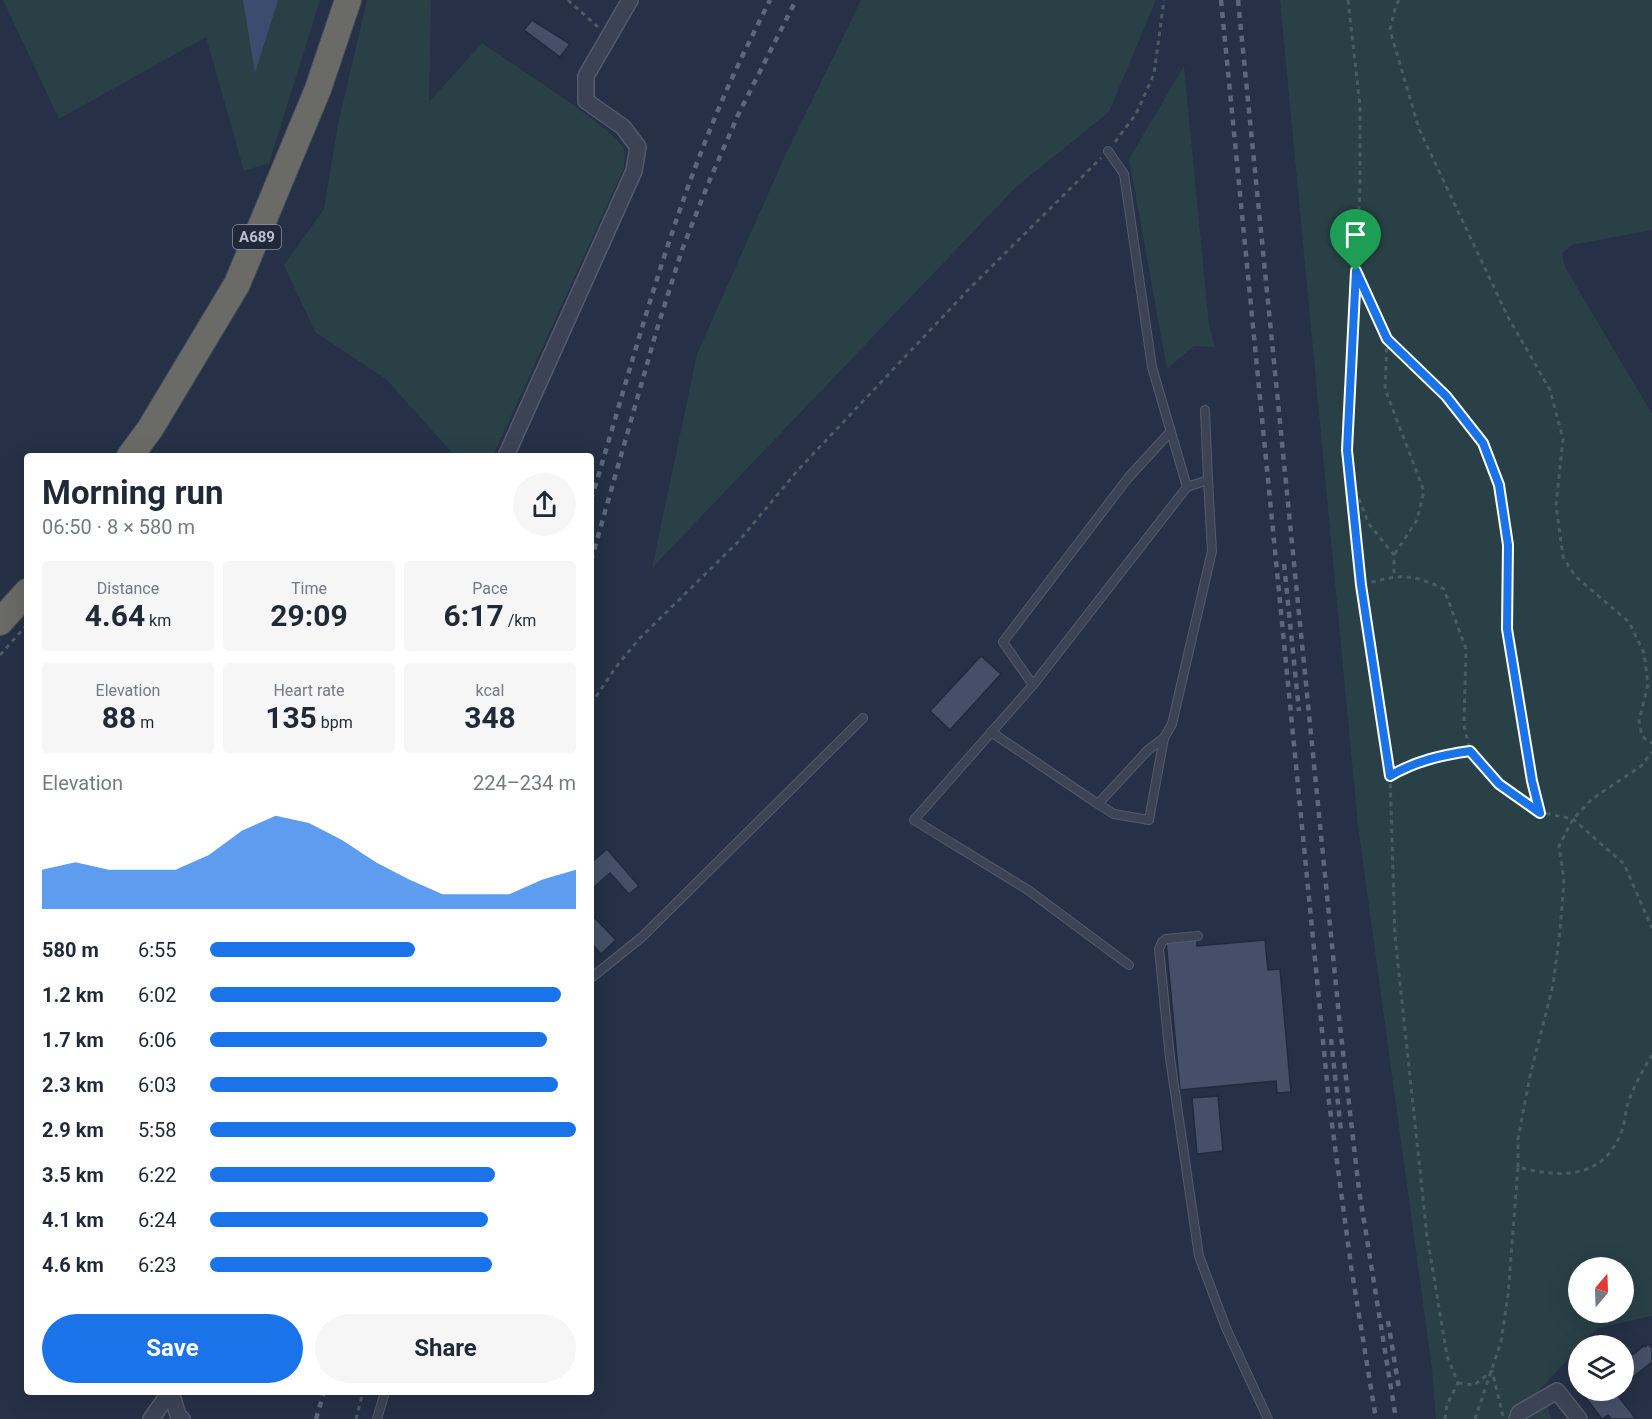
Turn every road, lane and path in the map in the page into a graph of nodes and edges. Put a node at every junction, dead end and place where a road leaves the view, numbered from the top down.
1 (348, 0) edge
2 (568, 0) edge
3 (630, 0) edge
4 (1164, 0) edge
5 (1348, 0) edge
6 (1399, 0) edge
7 (609, 37) junction
8 (1108, 151) junction
9 (1356, 271) junction
10 (1387, 339) junction
11 (1205, 410) dead end
12 (1171, 431) junction
13 (132, 453) edge
14 (507, 453) edge
15 (1350, 477) junction
16 (1208, 480) junction
17 (1187, 487) junction
18 (1394, 555) junction
19 (1394, 576) junction
20 (1361, 585) junction
21 (24, 595) edge
22 (0, 622) edge
23 (24, 627) edge
24 (0, 655) edge
25 (1033, 685) junction
26 (594, 700) edge
27 (863, 718) dead end
28 (991, 732) junction
29 (1164, 738) junction
30 (1652, 743) edge
31 (1470, 751) junction
32 (1652, 752) edge
33 (1390, 776) junction
34 (1098, 804) junction
35 (1540, 813) junction
36 (1573, 819) junction
37 (1652, 928) edge
38 (1198, 936) dead end
39 (1129, 965) dead end
40 (594, 976) edge
41 (1652, 1055) edge
42 (1518, 1167) junction
43 (1492, 1371) junction
44 (1458, 1383) junction
45 (168, 1395) edge
46 (171, 1395) edge
47 (362, 1395) edge
48 (384, 1395) edge
49 (151, 1419) edge
50 (182, 1419) edge
51 (356, 1419) edge
52 (377, 1419) edge
53 (1268, 1419) edge
54 (1444, 1419) edge
55 (1475, 1419) edge
56 (1504, 1419) edge
57 (1517, 1419) edge
58 (1579, 1419) edge

1 - 13 highway, A689
2 - 7 path
3 - 7 street
4 - 8 path
5 - 9 path
6 - 30 path
7 - 14 street
8 - 12 lane
8 - 26 path
9 - 10 path
9 - 15 path
10 - 18 path
10 - 35 path
11 - 16 lane
12 - 17 lane
12 - 25 lane
15 - 18 path
15 - 20 path
16 - 17 lane
16 - 29 lane
17 - 25 lane
18 - 19 path
19 - 20 path
19 - 31 path
20 - 33 path
21 - 22 highway
23 - 24 path
25 - 28 lane
27 - 40 lane
28 - 34 lane
28 - 39 lane
29 - 34 lane
29 - 34 lane
31 - 33 path
31 - 35 path
32 - 36 path
33 - 44 path
35 - 36 path
36 - 37 path
36 - 42 path
38 - 53 lane
41 - 42 path
42 - 43 path
43 - 44 path
43 - 55 path
43 - 56 path
44 - 54 path
45 - 49 street
46 - 50 street
47 - 51 path
48 - 52 lane
57 - 58 street

